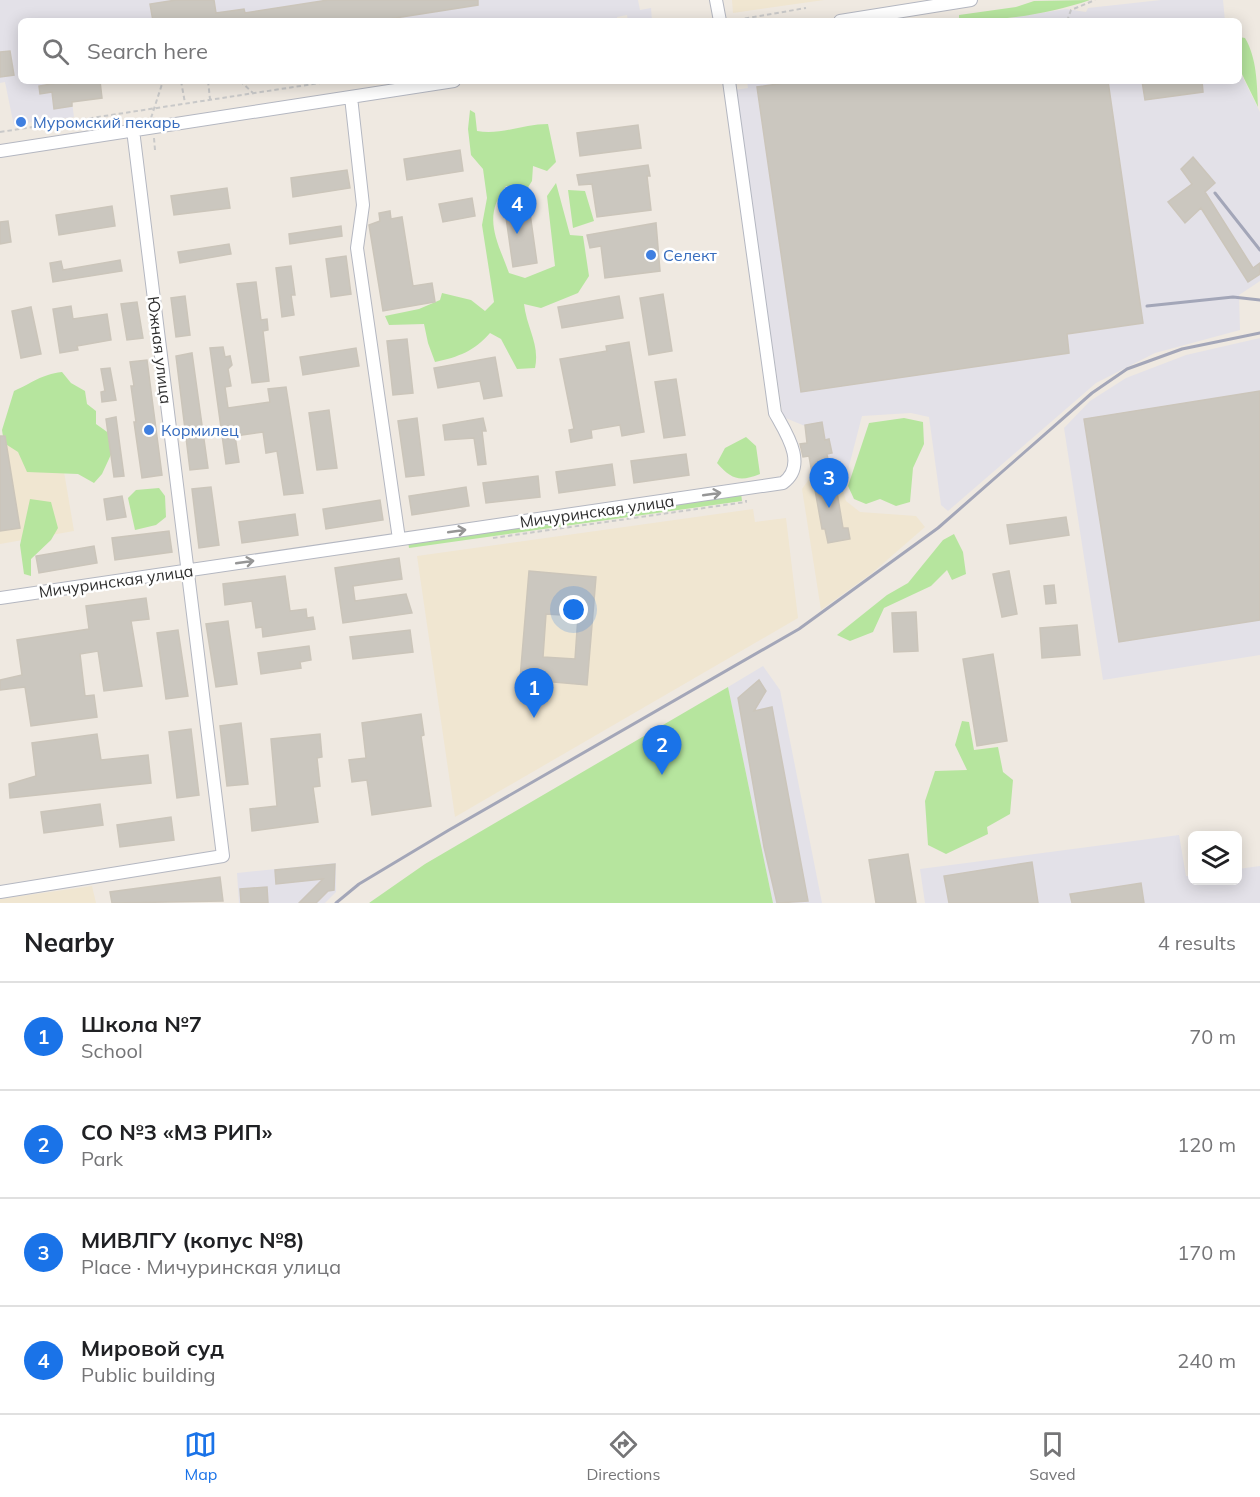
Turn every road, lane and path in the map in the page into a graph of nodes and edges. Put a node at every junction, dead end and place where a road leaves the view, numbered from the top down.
1 (716, 0) edge
2 (971, 0) edge
3 (1095, 0) edge
4 (806, 8) dead end
5 (719, 18) edge
6 (759, 18) edge
7 (859, 18) edge
8 (1068, 18) edge
9 (182, 84) edge
10 (208, 84) edge
11 (243, 84) edge
12 (313, 84) edge
13 (435, 84) edge
14 (729, 84) edge
15 (253, 93) junction
16 (351, 97) junction
17 (210, 99) junction
18 (185, 104) junction
19 (133, 130) junction
20 (0, 132) edge
21 (0, 151) edge
22 (744, 489) junction
23 (399, 539) junction
24 (485, 539) dead end
25 (187, 570) junction
26 (0, 598) edge
27 (0, 892) edge

1 - 5 street
2 - 7 street
3 - 8 path
4 - 6 path
9 - 18 path
10 - 17 path
11 - 15 path
12 - 15 path
13 - 16 street
14 - 22 street, Мичуринская улица
15 - 17 path
16 - 19 street
16 - 23 street
17 - 18 path
18 - 20 path
19 - 21 street
19 - 25 street, Южная улица
23 -> 22 street, Мичуринская улица
22 - 24 path
25 -> 23 street, Мичуринская улица
25 - 26 street, Мичуринская улица
25 - 27 street, Южная улица

